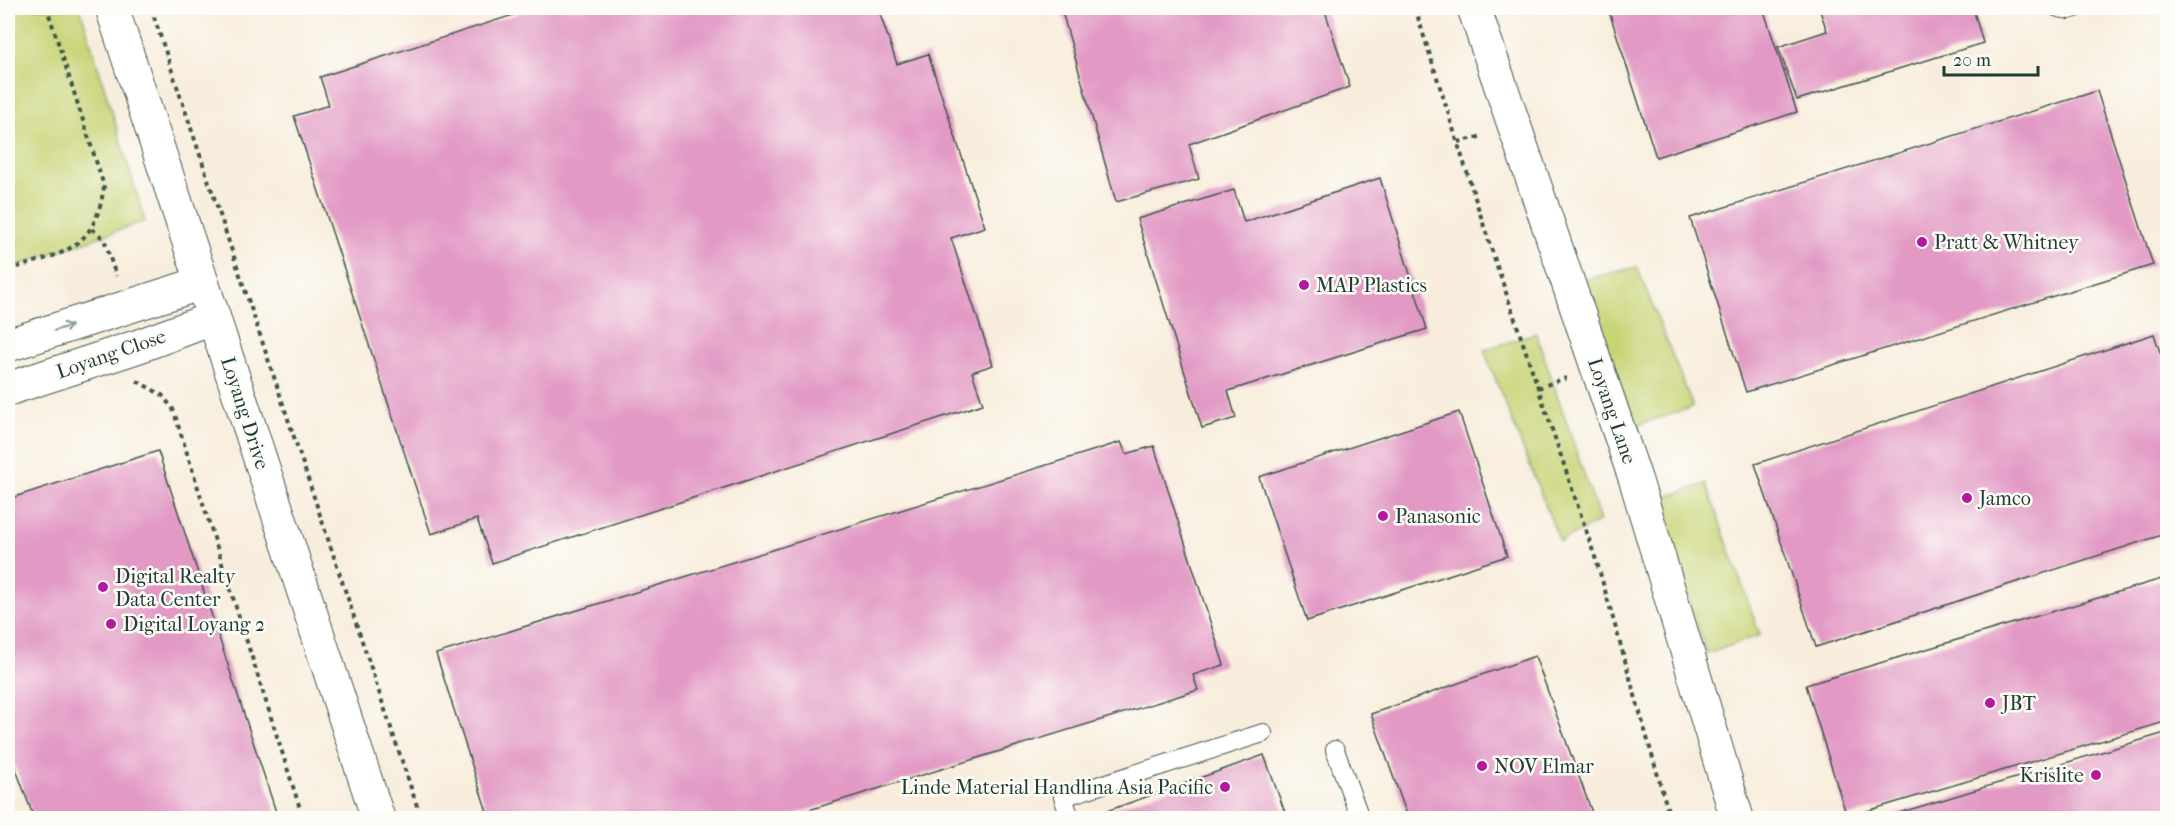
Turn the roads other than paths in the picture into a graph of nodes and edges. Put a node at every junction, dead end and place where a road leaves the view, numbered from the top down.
1 (112, 8) edge
2 (1474, 8) edge
3 (2058, 8) edge
4 (2076, 8) edge
5 (202, 283) junction
6 (214, 318) junction
7 (8, 345) edge
8 (8, 389) edge
9 (1263, 733) dead end
10 (1335, 750) dead end
11 (378, 819) edge
12 (1070, 819) edge
13 (1360, 819) edge
14 (1737, 819) edge

1 - 5 street, Loyang Drive
2 - 14 street, Loyang Lane
3 - 4 lane
5 - 6 street, Loyang Drive
7 -> 5 street, Loyang Close
6 - 8 street, Loyang Close
6 - 11 street, Loyang Drive
9 - 12 lane
10 - 13 lane

